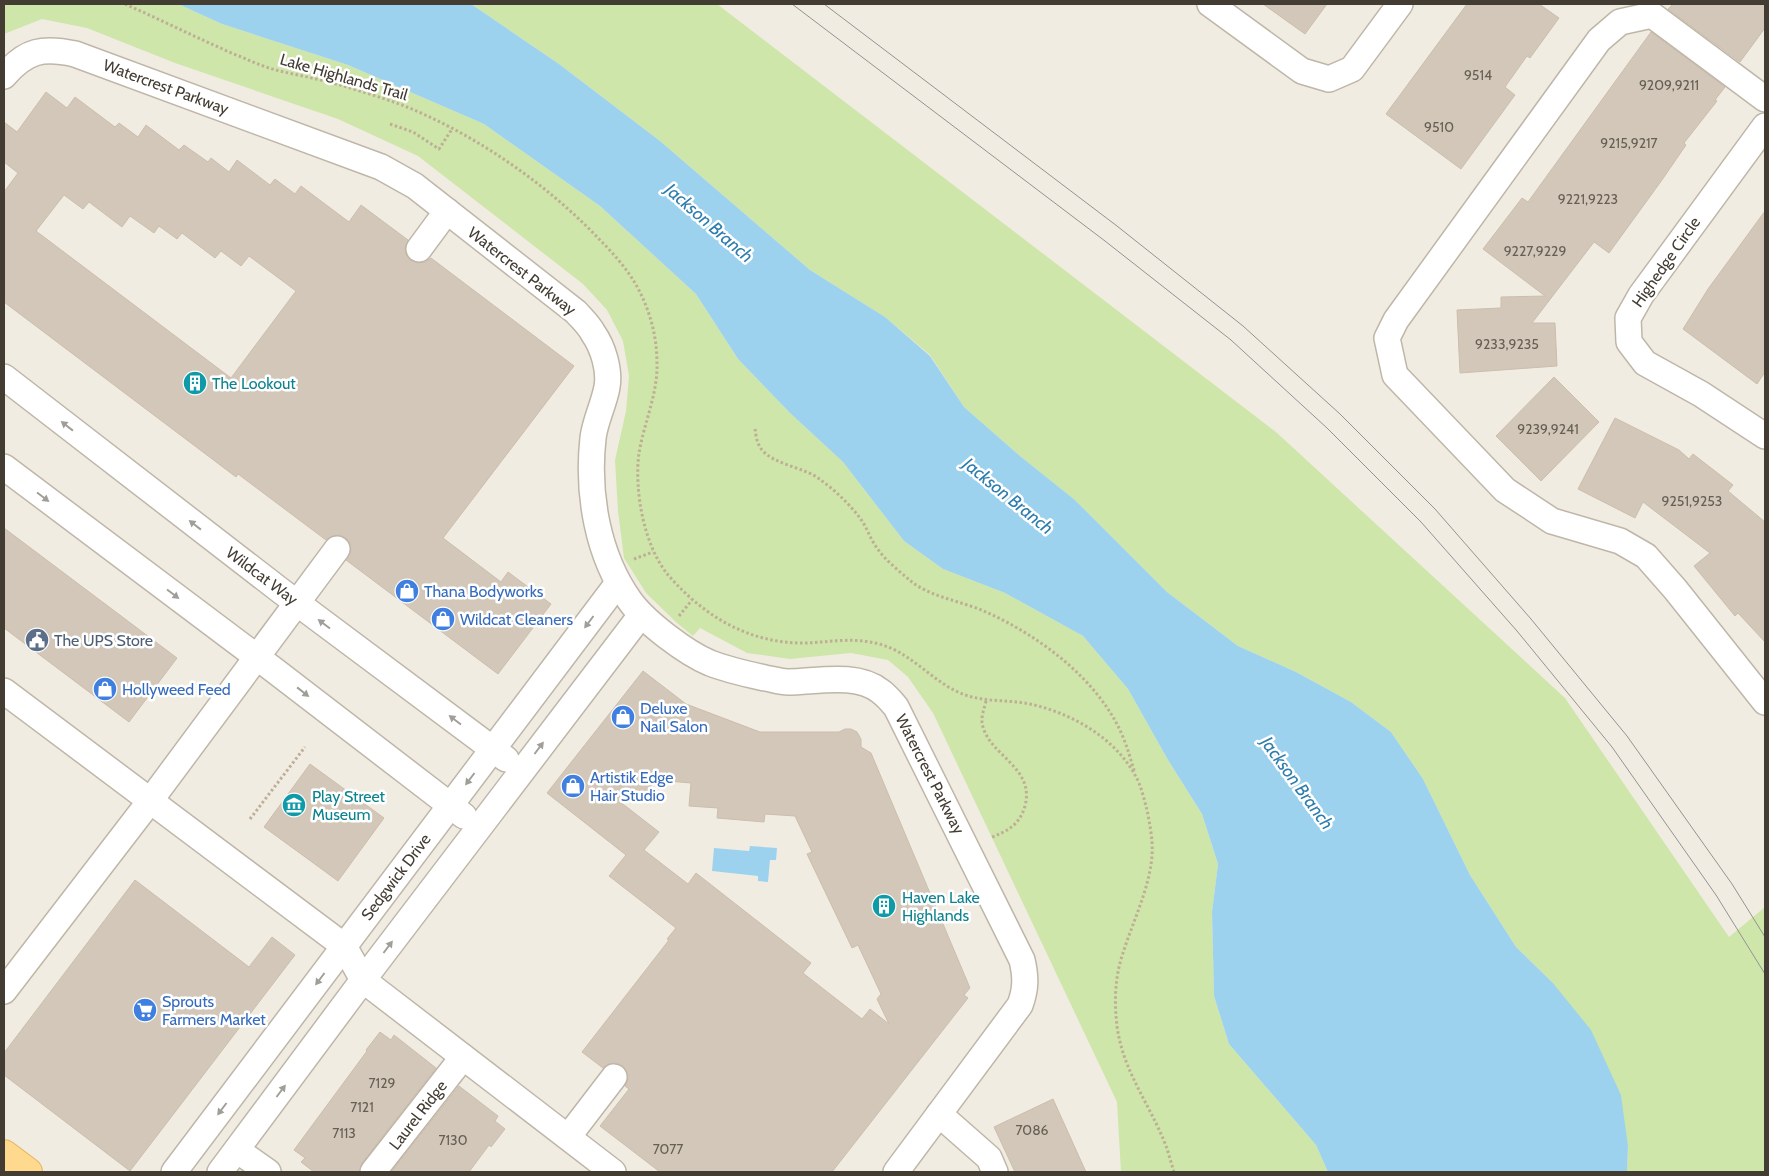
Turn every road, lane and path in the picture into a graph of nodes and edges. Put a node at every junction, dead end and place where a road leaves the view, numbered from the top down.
1 (125, 4) edge
2 (1210, 4) edge
3 (1400, 4) edge
4 (4, 76) edge
5 (1765, 99) edge
6 (390, 124) dead end
7 (1765, 126) edge
8 (452, 129) junction
9 (447, 211) junction
10 (419, 249) dead end
11 (4, 377) edge
12 (755, 429) dead end
13 (1765, 435) edge
14 (4, 467) edge
15 (337, 549) dead end
16 (653, 552) junction
17 (624, 572) junction
18 (692, 600) junction
19 (297, 603) junction
20 (641, 615) junction
21 (676, 620) dead end
22 (257, 657) junction
23 (4, 691) edge
24 (986, 701) junction
25 (1765, 702) edge
26 (305, 747) dead end
27 (493, 749) junction
28 (521, 772) junction
29 (1136, 776) junction
30 (150, 801) junction
31 (451, 805) junction
32 (250, 819) dead end
33 (479, 827) junction
34 (967, 849) junction
35 (344, 946) junction
36 (363, 980) junction
37 (4, 992) edge
38 (463, 1057) junction
39 (614, 1077) dead end
40 (940, 1114) junction
41 (568, 1137) junction
42 (237, 1150) junction
43 (4, 1154) edge
44 (28, 1172) edge
45 (174, 1172) edge
46 (220, 1172) edge
47 (268, 1172) edge
48 (373, 1172) edge
49 (613, 1172) edge
50 (896, 1172) edge
51 (994, 1172) edge
52 (1174, 1172) edge

1 - 8 path, Lake Highlands Trail
2 - 3 street
4 - 9 street, Watercrest Parkway
5 - 25 street
6 - 8 path
7 - 13 street, Highedge Circle
8 - 16 path, Lake Highlands Trail
9 - 10 street
9 - 17 street, Watercrest Parkway
19 -> 11 street, Wildcat Way
12 - 29 path
14 -> 22 street
15 - 19 street
16 - 17 path
16 - 18 path, Lake Highlands Trail
17 - 20 street, Watercrest Parkway
17 -> 27 street, Sedgwick Drive
18 - 21 path
18 - 24 path, Lake Highlands Trail
19 - 22 street
27 -> 19 street, Wildcat Way
28 -> 20 street
20 - 34 street, Watercrest Parkway
22 - 30 street
22 -> 31 street
23 - 30 street
24 - 29 path, Lake Highlands Trail
24 - 34 path
26 - 32 path
27 - 28 street, Wildcat Way
27 -> 31 street, Sedgwick Drive
28 - 33 street
29 - 52 path, Lake Highlands Trail
30 - 35 street
30 - 37 street
31 - 33 street
31 - 35 street, Sedgwick Drive
36 -> 33 street
34 - 40 street, Watercrest Parkway
35 - 36 street
35 -> 45 street, Sedgwick Drive
36 - 38 street
42 -> 36 street
38 - 41 street
38 - 48 street, Laurel Ridge
39 - 41 street
40 - 50 street, Watercrest Parkway
40 - 51 street
41 - 49 street
42 - 46 street
42 - 47 street
43 - 44 main road

